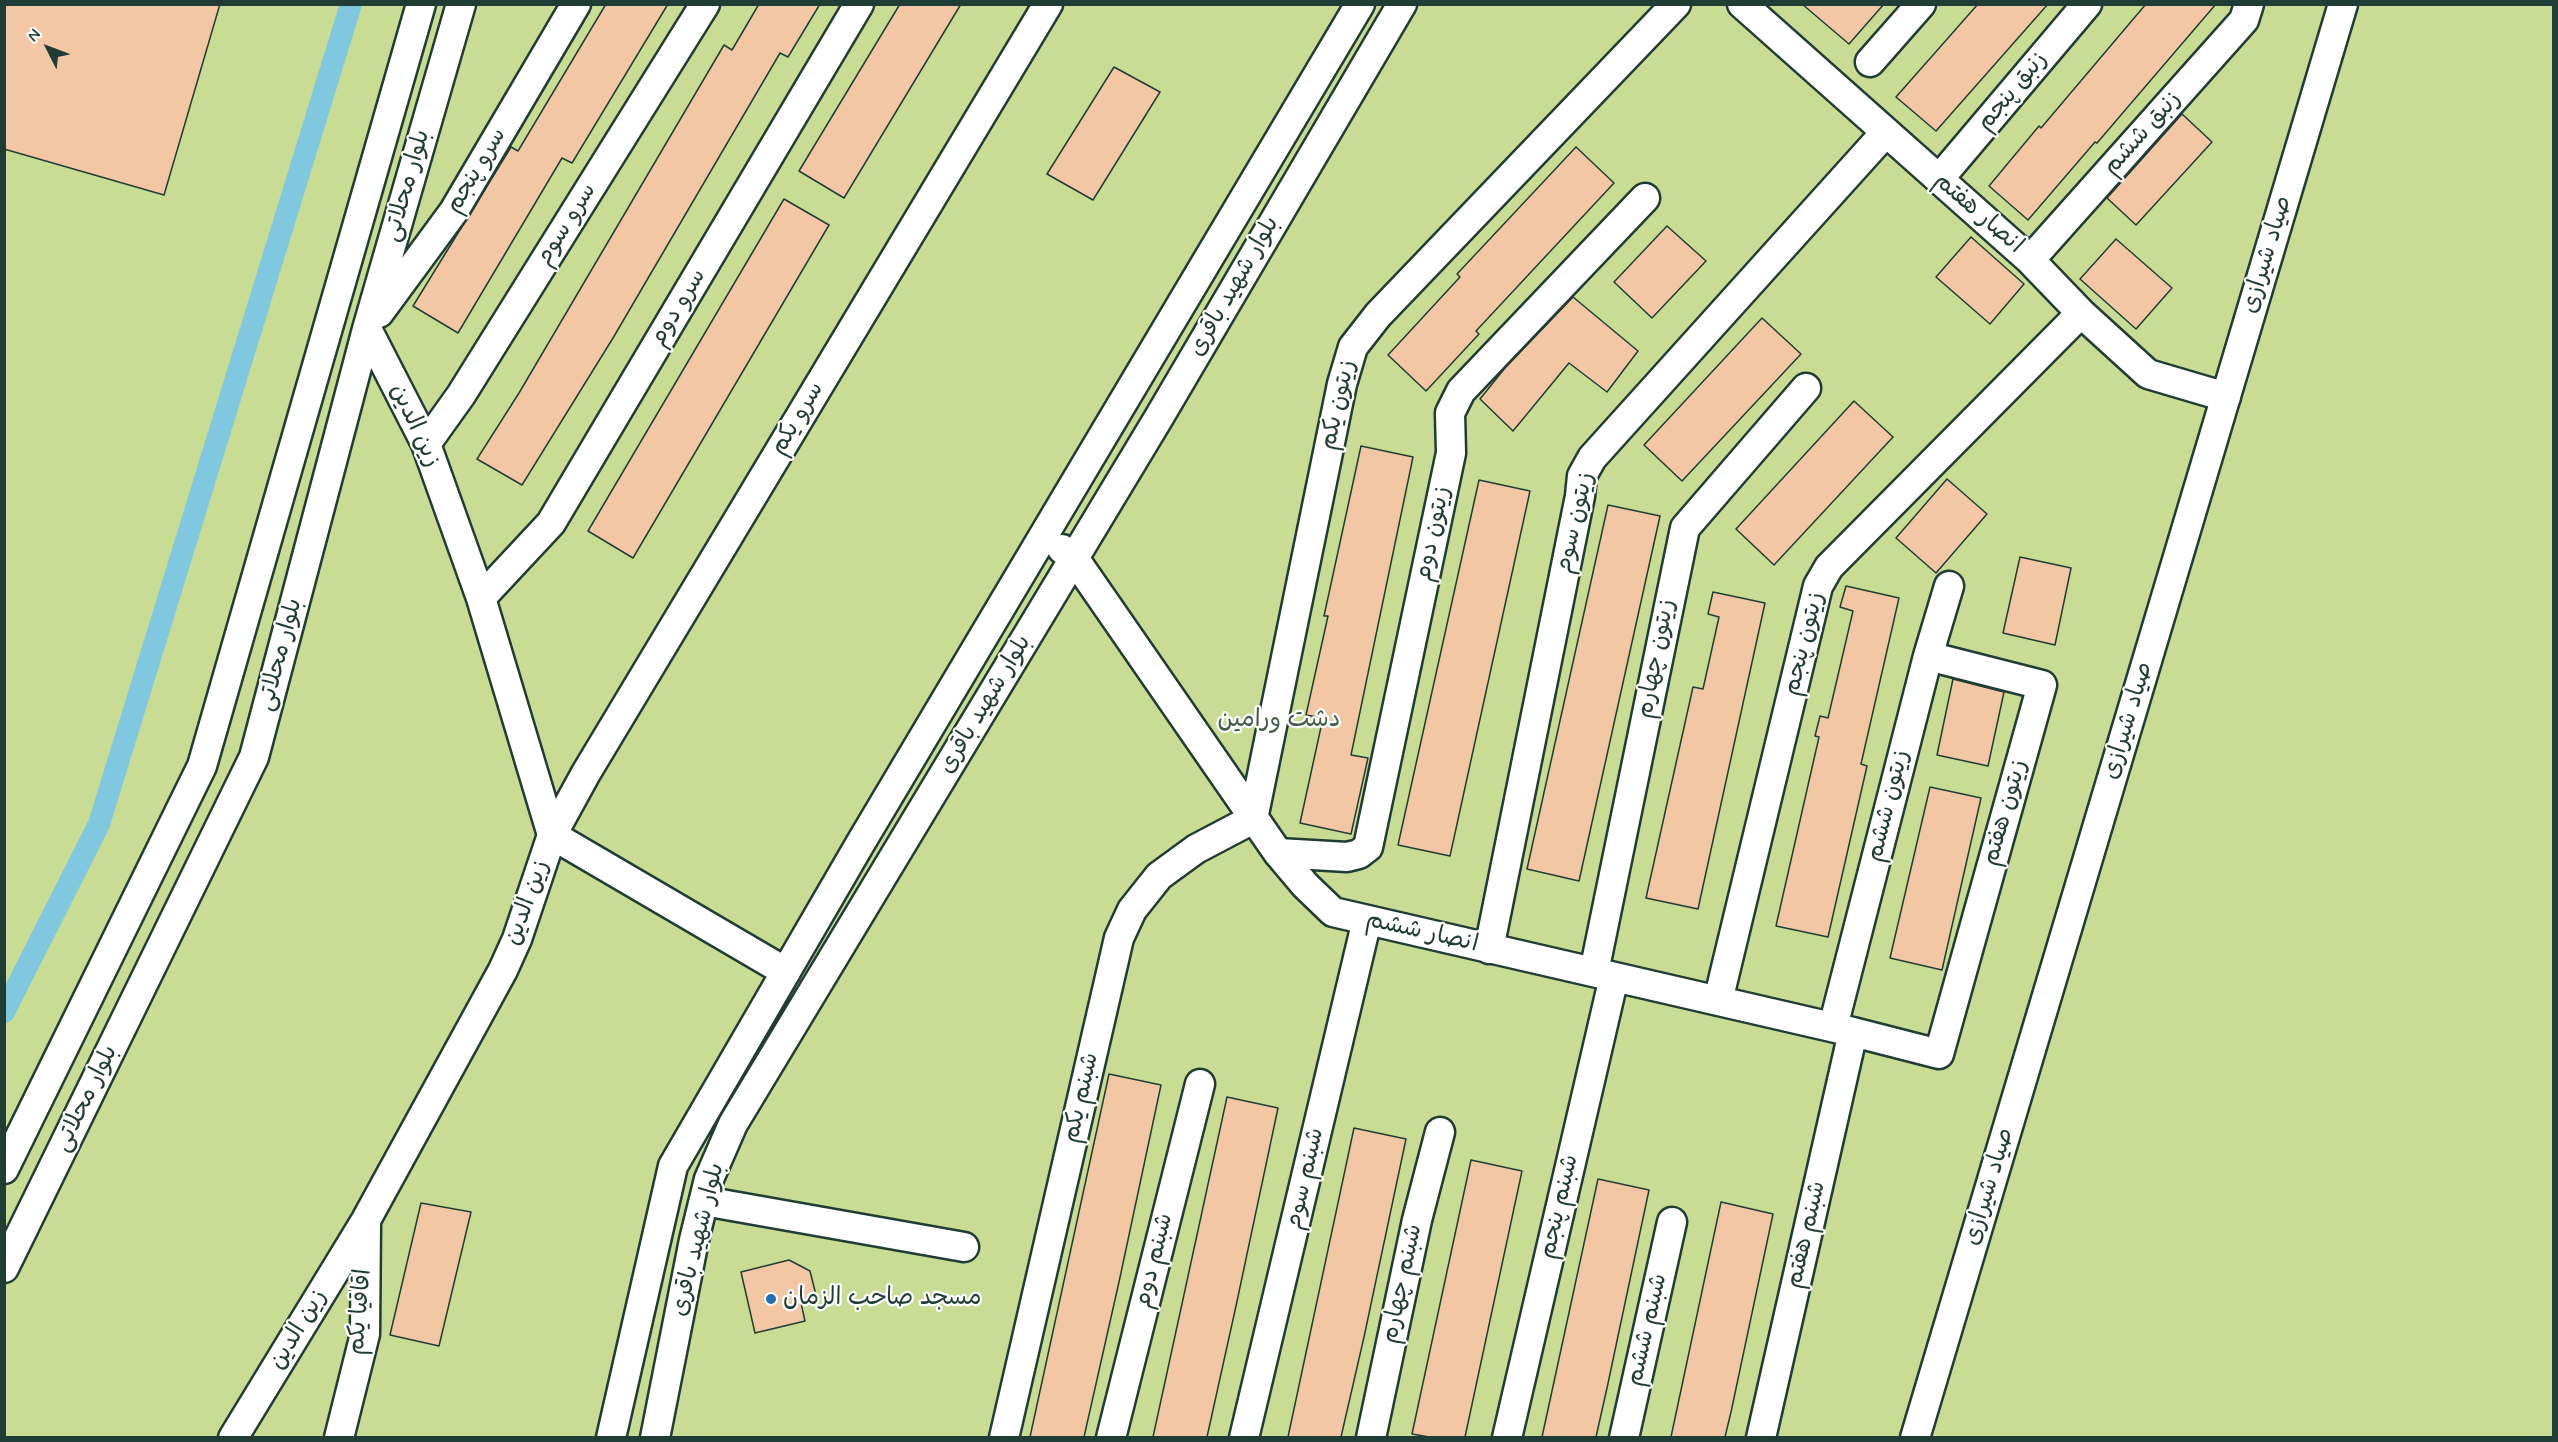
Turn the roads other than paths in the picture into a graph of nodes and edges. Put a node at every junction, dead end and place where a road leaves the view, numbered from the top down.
1 (421, 4) edge
2 (461, 4) edge
3 (576, 4) edge
4 (705, 4) edge
5 (859, 4) edge
6 (1048, 4) edge
7 (1360, 4) edge
8 (1402, 4) edge
9 (1676, 4) edge
10 (1742, 4) edge
11 (1921, 4) edge
12 (2087, 4) edge
13 (2249, 4) edge
14 (2343, 4) edge
15 (1870, 62) dead end
16 (1886, 132) junction
17 (1939, 179) junction
18 (1645, 198) dead end
19 (2030, 260) junction
20 (2081, 314) junction
21 (329, 322) junction
22 (367, 329) junction
23 (1806, 388) dead end
24 (2226, 397) junction
25 (426, 444) junction
26 (1043, 536) junction
27 (1074, 558) junction
28 (1949, 586) dead end
29 (482, 598) junction
30 (1928, 656) junction
31 (1253, 819) junction
32 (552, 835) junction
33 (1278, 853) junction
34 (1367, 920) junction
35 (1489, 949) junction
36 (786, 972) junction
37 (1604, 975) junction
38 (1718, 1000) junction
39 (1843, 1029) junction
40 (1939, 1054) joint
41 (1200, 1084) dead end
42 (1440, 1132) dead end
43 (4, 1169) edge
44 (704, 1201) junction
45 (366, 1220) junction
46 (1672, 1222) dead end
47 (964, 1247) dead end
48 (4, 1268) edge
49 (233, 1437) edge
50 (339, 1437) edge
51 (611, 1437) edge
52 (655, 1437) edge
53 (1004, 1437) edge
54 (1111, 1437) edge
55 (1244, 1437) edge
56 (1371, 1437) edge
57 (1507, 1437) edge
58 (1624, 1437) edge
59 (1761, 1437) edge
60 (1915, 1437) edge

1 - 21 street, بلوار محلاتی
2 - 22 street, بلوار محلاتی
3 - 22 street, سرو پنجم
4 - 25 street, سرو سوم
5 - 29 street, سرو دوم
6 - 32 street, سرو یکم
7 - 26 street, بلوار شهید باقری
8 - 27 street, بلوار شهید باقری
9 - 31 street, زیتون یکم
10 - 16 street, انصار هفتم
11 - 15 street
12 - 17 street, زنبق پنجم
13 - 19 street, زنبق ششم
14 - 24 street, صیاد شیرازی
16 - 17 street, انصار هفتم
16 - 35 street, زیتون سوم
17 - 19 street, انصار هفتم
18 - 33 street, زیتون دوم
19 - 20 street, انصار هفتم
20 - 24 street, انصار هفتم
20 - 38 street, زیتون پنجم
21 - 22 street
21 - 43 street, بلوار محلاتی
22 - 25 street, زین الدین
22 - 48 street, بلوار محلاتی
23 - 37 street, زیتون چهارم
24 - 60 street, صیاد شیرازی
25 - 29 street, زین الدین
26 - 27 street
26 - 36 street, بلوار شهید باقری
27 - 31 street, انصار ششم
27 - 44 street, بلوار شهید باقری
28 - 30 street, زیتون ششم
29 - 32 street, زین الدین
30 - 39 street, زیتون ششم
30 - 40 street, زیتون هفتم
31 - 33 street, انصار ششم
31 - 53 street, شبنم یکم
32 - 36 street
32 - 45 street, زین الدین
33 - 34 street, انصار ششم
34 - 35 street, انصار ششم
34 - 55 street, شبنم سوم
35 - 37 street, انصار ششم
36 - 51 street, بلوار شهید باقری
37 - 38 street, انصار ششم
37 - 57 street, شبنم پنجم
38 - 39 street, انصار ششم
39 - 40 street, انصار ششم
39 - 59 street, شبنم هفتم
41 - 54 street, شبنم دوم
42 - 56 street, شبنم چهارم
44 - 47 street
44 - 52 street, بلوار شهید باقری
45 - 49 street, زین الدین
45 - 50 street, اقاقیا یکم
46 - 58 street, شبنم ششم

